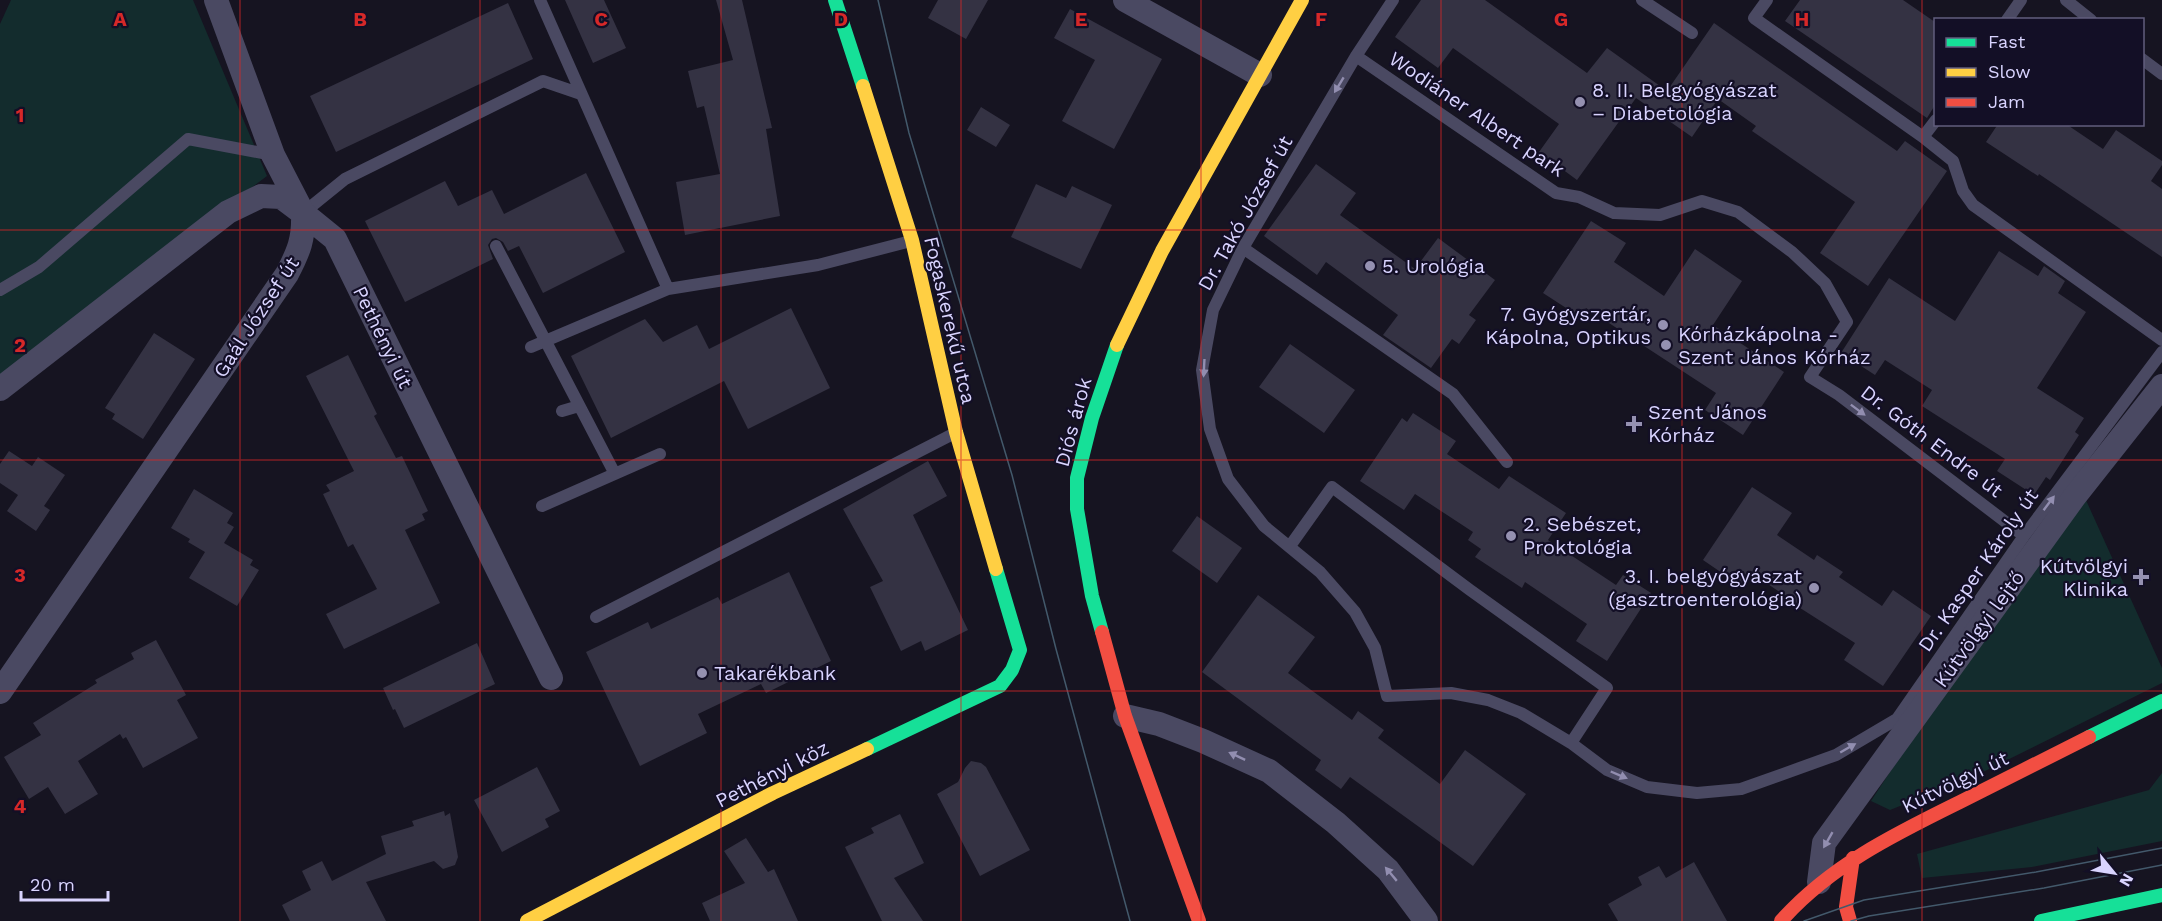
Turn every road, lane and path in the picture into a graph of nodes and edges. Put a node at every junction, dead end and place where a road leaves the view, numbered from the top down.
1 (216, 0) edge
2 (540, 0) edge
3 (835, 0) edge
4 (1125, 0) edge
5 (1302, 0) edge
6 (1393, 0) edge
7 (1642, 0) edge
8 (1767, 0) edge
9 (2021, 0) edge
10 (2066, 0) edge
11 (2008, 18) edge
12 (2088, 18) edge
13 (1692, 33) dead end
14 (1356, 56) junction
15 (2144, 60) edge
16 (2162, 74) edge
17 (1260, 75) junction
18 (581, 94) junction
19 (1934, 121) edge
20 (1923, 137) junction
21 (273, 155) junction
22 (1579, 197) joint
23 (303, 213) junction
24 (912, 240) junction
25 (496, 246) dead end
26 (1243, 248) junction
27 (668, 289) junction
28 (0, 290) edge
29 (545, 340) junction
30 (2162, 340) edge
31 (531, 346) dead end
32 (2162, 352) edge
33 (2162, 386) edge
34 (0, 389) edge
35 (579, 406) junction
36 (561, 411) dead end
37 (956, 432) junction
38 (660, 454) dead end
39 (1507, 462) dead end
40 (615, 474) junction
41 (542, 506) dead end
42 (2024, 536) junction
43 (1290, 546) junction
44 (596, 617) dead end
45 (1020, 650) joint
46 (551, 678) dead end
47 (0, 692) edge
48 (2162, 701) edge
49 (1125, 716) junction
50 (1571, 743) junction
51 (1853, 858) junction
52 (1819, 882) junction
53 (2162, 895) edge
54 (527, 921) edge
55 (1199, 921) edge
56 (1426, 921) edge
57 (1781, 921) edge
58 (1850, 921) edge
59 (2041, 921) edge

1 - 21 street, Pethényi út
2 - 18 lane
3 - 24 street, Fogaskerekű utca
4 - 17 street
5 - 17 street, Diós árok
6 - 14 lane, Dr. Takó József út
7 - 13 lane
8 - 20 lane
9 - 11 lane
10 - 12 lane
14 - 22 lane, Wodiáner Albert park
14 -> 26 lane, Dr. Takó József út
15 - 16 lane
17 - 49 street, Diós árok
18 - 23 lane
18 - 27 lane
19 - 20 lane
20 - 30 lane
21 - 23 street, Pethényi út
21 - 28 lane
22 -> 42 lane, Dr. Góth Endre út
23 - 34 street
23 - 46 street, Pethényi út
23 - 47 street, Gaál József út
24 - 27 lane
24 - 37 street, Fogaskerekű utca
25 - 29 lane
26 - 39 lane
26 -> 43 lane, Dr. Takó József út
27 - 29 lane
29 - 31 lane
29 - 35 lane
42 -> 32 lane, Dr. Kasper Károly út
33 -> 52 street, Kútvölgyi lejtő
35 - 36 lane
35 - 40 lane
37 - 44 lane
37 - 45 street, Fogaskerekű utca
38 - 40 lane
40 - 41 lane
50 -> 42 lane, Dr. Kasper Károly út
43 - 50 lane, Dr. Takó József út
43 - 50 lane
45 - 54 street, Pethényi köz
48 - 51 street, Kútvölgyi út
49 - 55 street, Diós árok
56 -> 49 street
51 - 52 street, Kútvölgyi út
51 - 58 street
52 - 57 street, Kútvölgyi út
53 - 59 street

